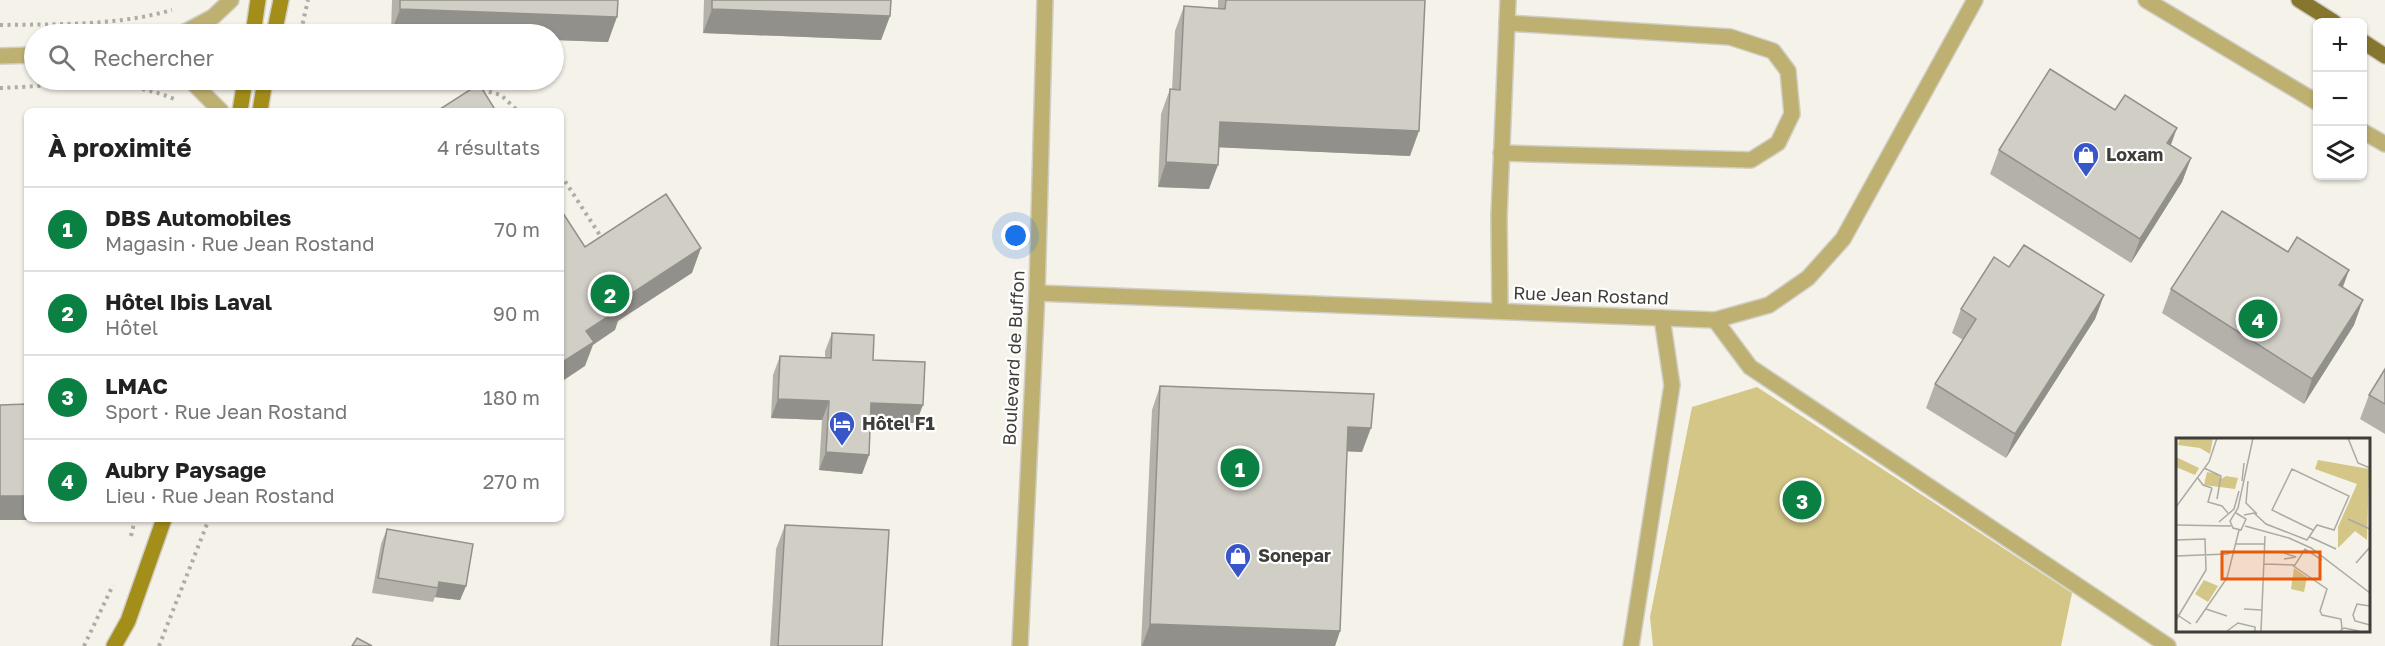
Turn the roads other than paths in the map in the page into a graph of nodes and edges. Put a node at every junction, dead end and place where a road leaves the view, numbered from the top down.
1 (231, 0) edge
2 (258, 0) edge
3 (281, 0) edge
4 (1046, 0) edge
5 (1508, 0) edge
6 (1975, 0) edge
7 (2146, 0) edge
8 (2299, 0) edge
9 (2328, 18) edge
10 (1507, 23) junction
11 (200, 24) edge
12 (254, 24) edge
13 (276, 24) edge
14 (2367, 44) edge
15 (24, 55) edge
16 (0, 56) edge
17 (2385, 56) edge
18 (200, 90) edge
19 (243, 90) edge
20 (264, 90) edge
21 (2313, 101) edge
22 (218, 108) edge
23 (240, 108) edge
24 (261, 108) edge
25 (2367, 134) edge
26 (2385, 144) edge
27 (1501, 153) junction
28 (1036, 293) junction
29 (1500, 311) junction
30 (1662, 318) junction
31 (1715, 320) junction
32 (163, 522) edge
33 (114, 646) edge
34 (1020, 646) edge
35 (1631, 646) edge
36 (2168, 646) edge

1 - 11 street
2 - 12 main road
3 - 13 main road
4 - 28 street, Boulevard de Buffon
5 - 10 street
6 - 31 street, Rue Jean Rostand
7 - 21 street
8 - 9 main road
10 - 27 street
10 - 27 street
14 - 17 main road
15 - 16 street
18 - 22 street
19 - 23 main road
20 - 24 main road
25 - 26 street
27 - 29 street
28 - 29 street, Rue Jean Rostand
28 - 34 street, Boulevard de Buffon
29 - 30 street, Rue Jean Rostand
30 - 31 street, Rue Jean Rostand
30 - 35 street
31 - 36 street
32 - 33 main road

